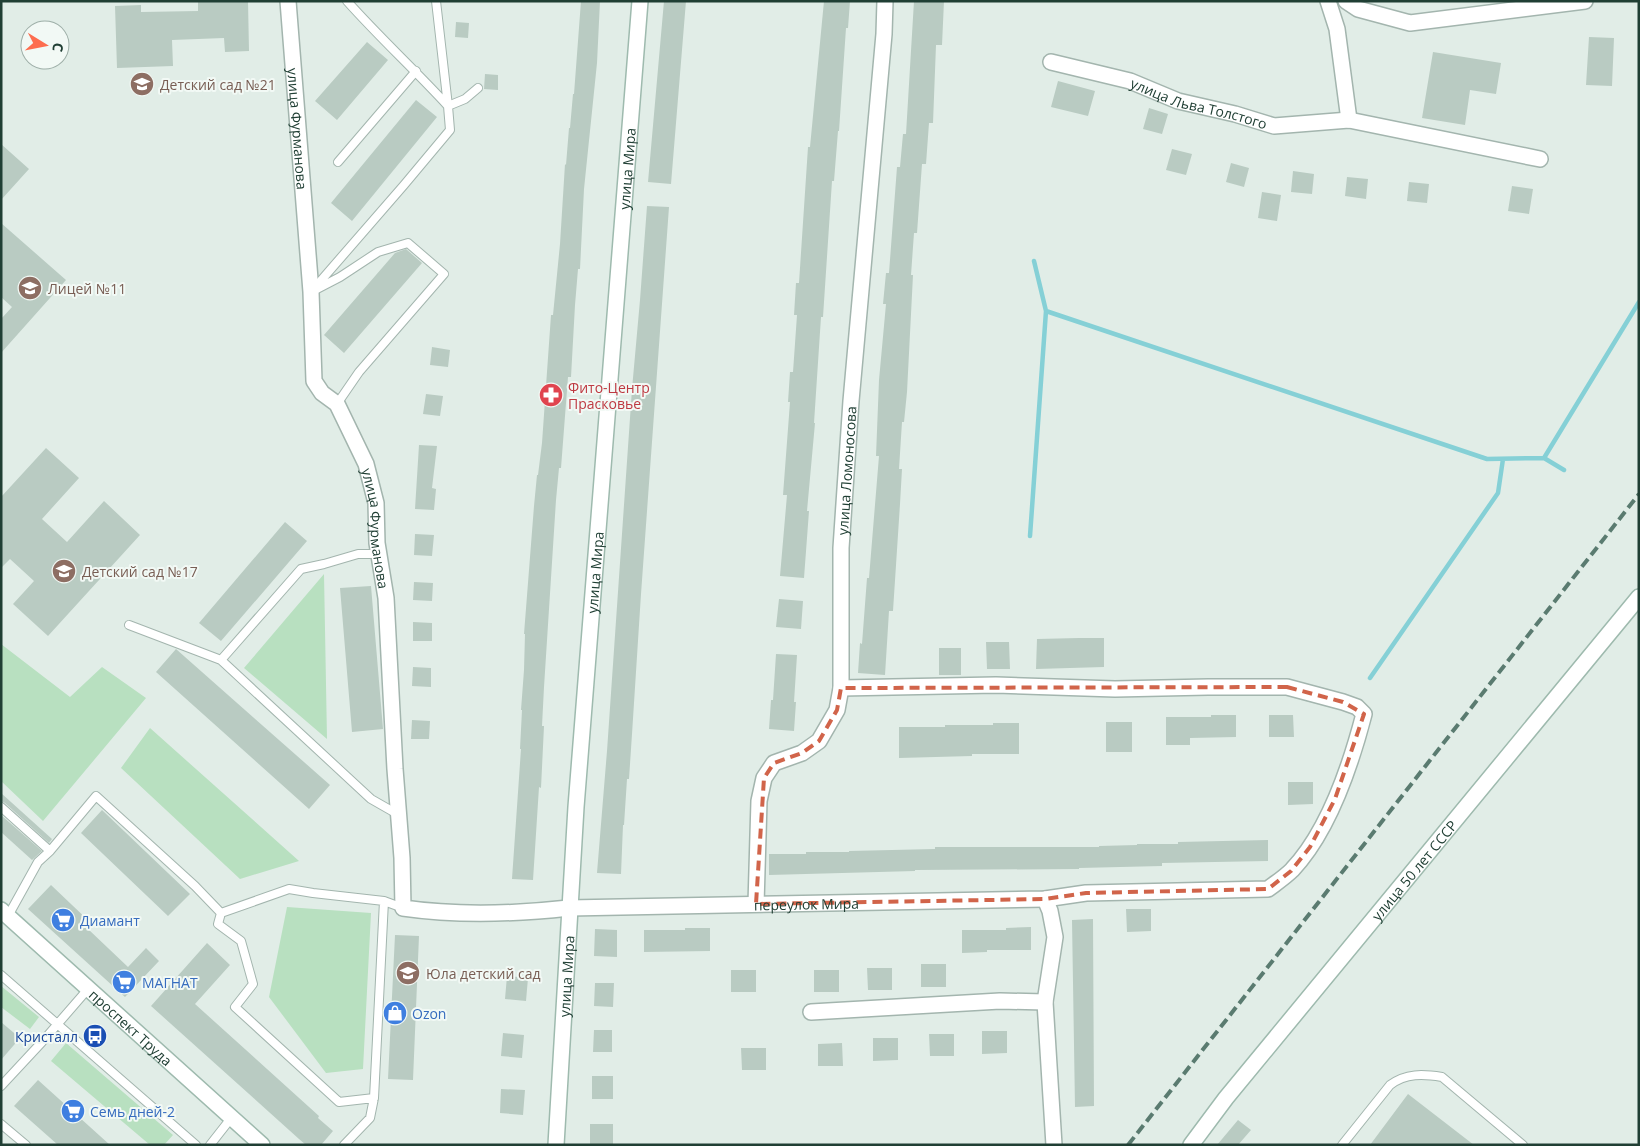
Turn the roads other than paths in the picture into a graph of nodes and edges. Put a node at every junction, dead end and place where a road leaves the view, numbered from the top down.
1 (288, 1) edge
2 (346, 1) edge
3 (436, 1) edge
4 (640, 1) edge
5 (885, 1) edge
6 (1328, 1) edge
7 (1346, 1) edge
8 (1585, 1) edge
9 (1051, 62) dead end
10 (416, 71) junction
11 (478, 88) dead end
12 (448, 106) junction
13 (1350, 120) junction
14 (1540, 159) dead end
15 (338, 162) dead end
16 (311, 292) junction
17 (337, 404) junction
18 (380, 554) junction
19 (1639, 597) edge
20 (129, 625) dead end
21 (222, 660) junction
22 (842, 688) junction
23 (1, 807) edge
24 (400, 816) junction
25 (50, 851) junction
26 (1045, 899) junction
27 (384, 901) junction
28 (756, 904) junction
29 (403, 908) junction
30 (569, 908) junction
31 (5, 913) edge
32 (221, 913) junction
33 (1, 975) edge
34 (88, 989) junction
35 (1045, 1002) junction
36 (811, 1012) dead end
37 (58, 1024) junction
38 (1, 1086) edge
39 (374, 1098) junction
40 (232, 1117) junction
41 (1, 1124) edge
42 (1196, 1143) edge
43 (26, 1145) edge
44 (196, 1145) edge
45 (210, 1145) edge
46 (262, 1145) edge
47 (344, 1145) edge
48 (556, 1145) edge
49 (1054, 1145) edge
50 (1342, 1145) edge
51 (1523, 1145) edge

1 - 16 street, улица Фурманова
2 - 10 lane
3 - 12 lane
4 - 30 street, улица Мира
5 - 22 street, улица Ломоносова
6 - 13 street
7 - 8 street
9 - 13 street, улица Льва Толстого
10 - 12 lane
10 - 15 lane
11 - 12 lane
12 - 16 lane
13 - 14 street, улица Льва Толстого
16 - 17 street, улица Фурманова
16 - 17 lane
17 - 18 street, улица Фурманова
18 - 21 lane
18 - 24 street, улица Фурманова
19 - 42 street, улица 50 лет СССР
20 - 21 lane
21 - 24 lane
22 - 26 street, переулок Мира
22 - 28 street, улица Ломоносова
23 - 25 lane
24 - 29 street, улица Фурманова
25 - 31 lane
25 - 32 lane
26 - 28 street, переулок Мира
26 - 35 street
27 - 29 lane
27 - 32 lane
27 - 39 lane
28 - 30 street, переулок Мира
29 - 30 street
30 - 48 street, улица Мира
31 - 34 street, проспект Труда
32 - 39 lane
33 - 37 lane
34 - 37 lane
34 - 40 street, проспект Труда
35 - 36 street
35 - 49 street
37 - 38 lane
37 - 44 lane
39 - 47 lane
40 - 45 lane
40 - 46 street, проспект Труда
41 - 43 lane
50 - 51 lane

